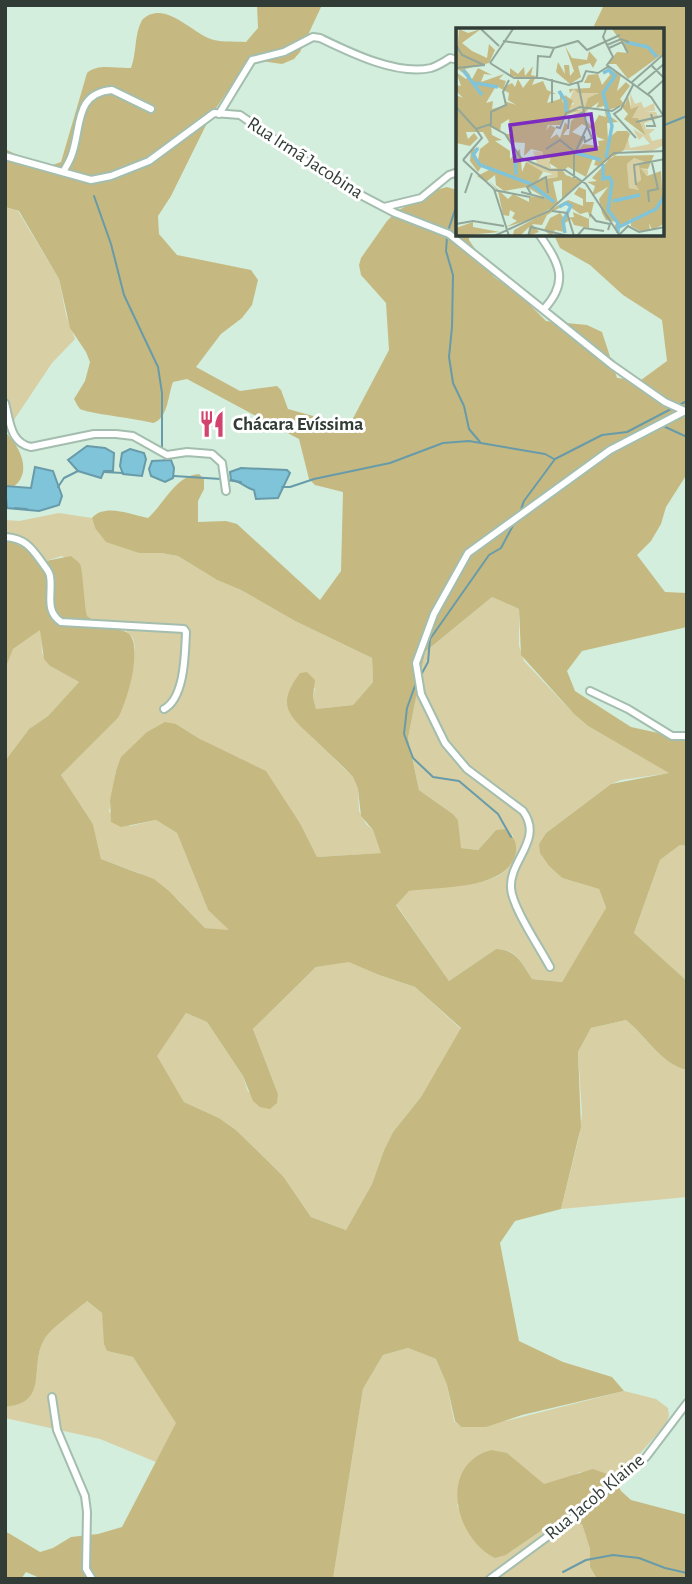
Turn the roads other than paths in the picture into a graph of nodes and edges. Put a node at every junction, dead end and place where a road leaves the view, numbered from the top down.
1 (456, 60) edge
2 (151, 109) dead end
3 (219, 114) junction
4 (5, 156) edge
5 (63, 172) junction
6 (456, 172) edge
7 (384, 207) junction
8 (540, 236) edge
9 (544, 309) junction
10 (5, 402) edge
11 (686, 411) edge
12 (226, 491) dead end
13 (5, 537) edge
14 (590, 691) dead end
15 (164, 709) dead end
16 (687, 736) edge
17 (550, 967) dead end
18 (52, 1396) dead end
19 (687, 1403) edge
20 (92, 1579) edge
21 (490, 1579) edge

1 - 3 street
2 - 5 street
3 - 5 street
3 - 7 street, Rua Irmã Jacobina
4 - 5 street
6 - 7 street
7 - 9 street, Rua Irmã Jacobina
8 - 9 street
9 - 11 street, Rua Irmã Jacobina
10 - 12 street
11 - 17 street
13 - 15 street
14 - 16 street
18 - 20 street
19 - 21 street, Rua Jacob Klaine

